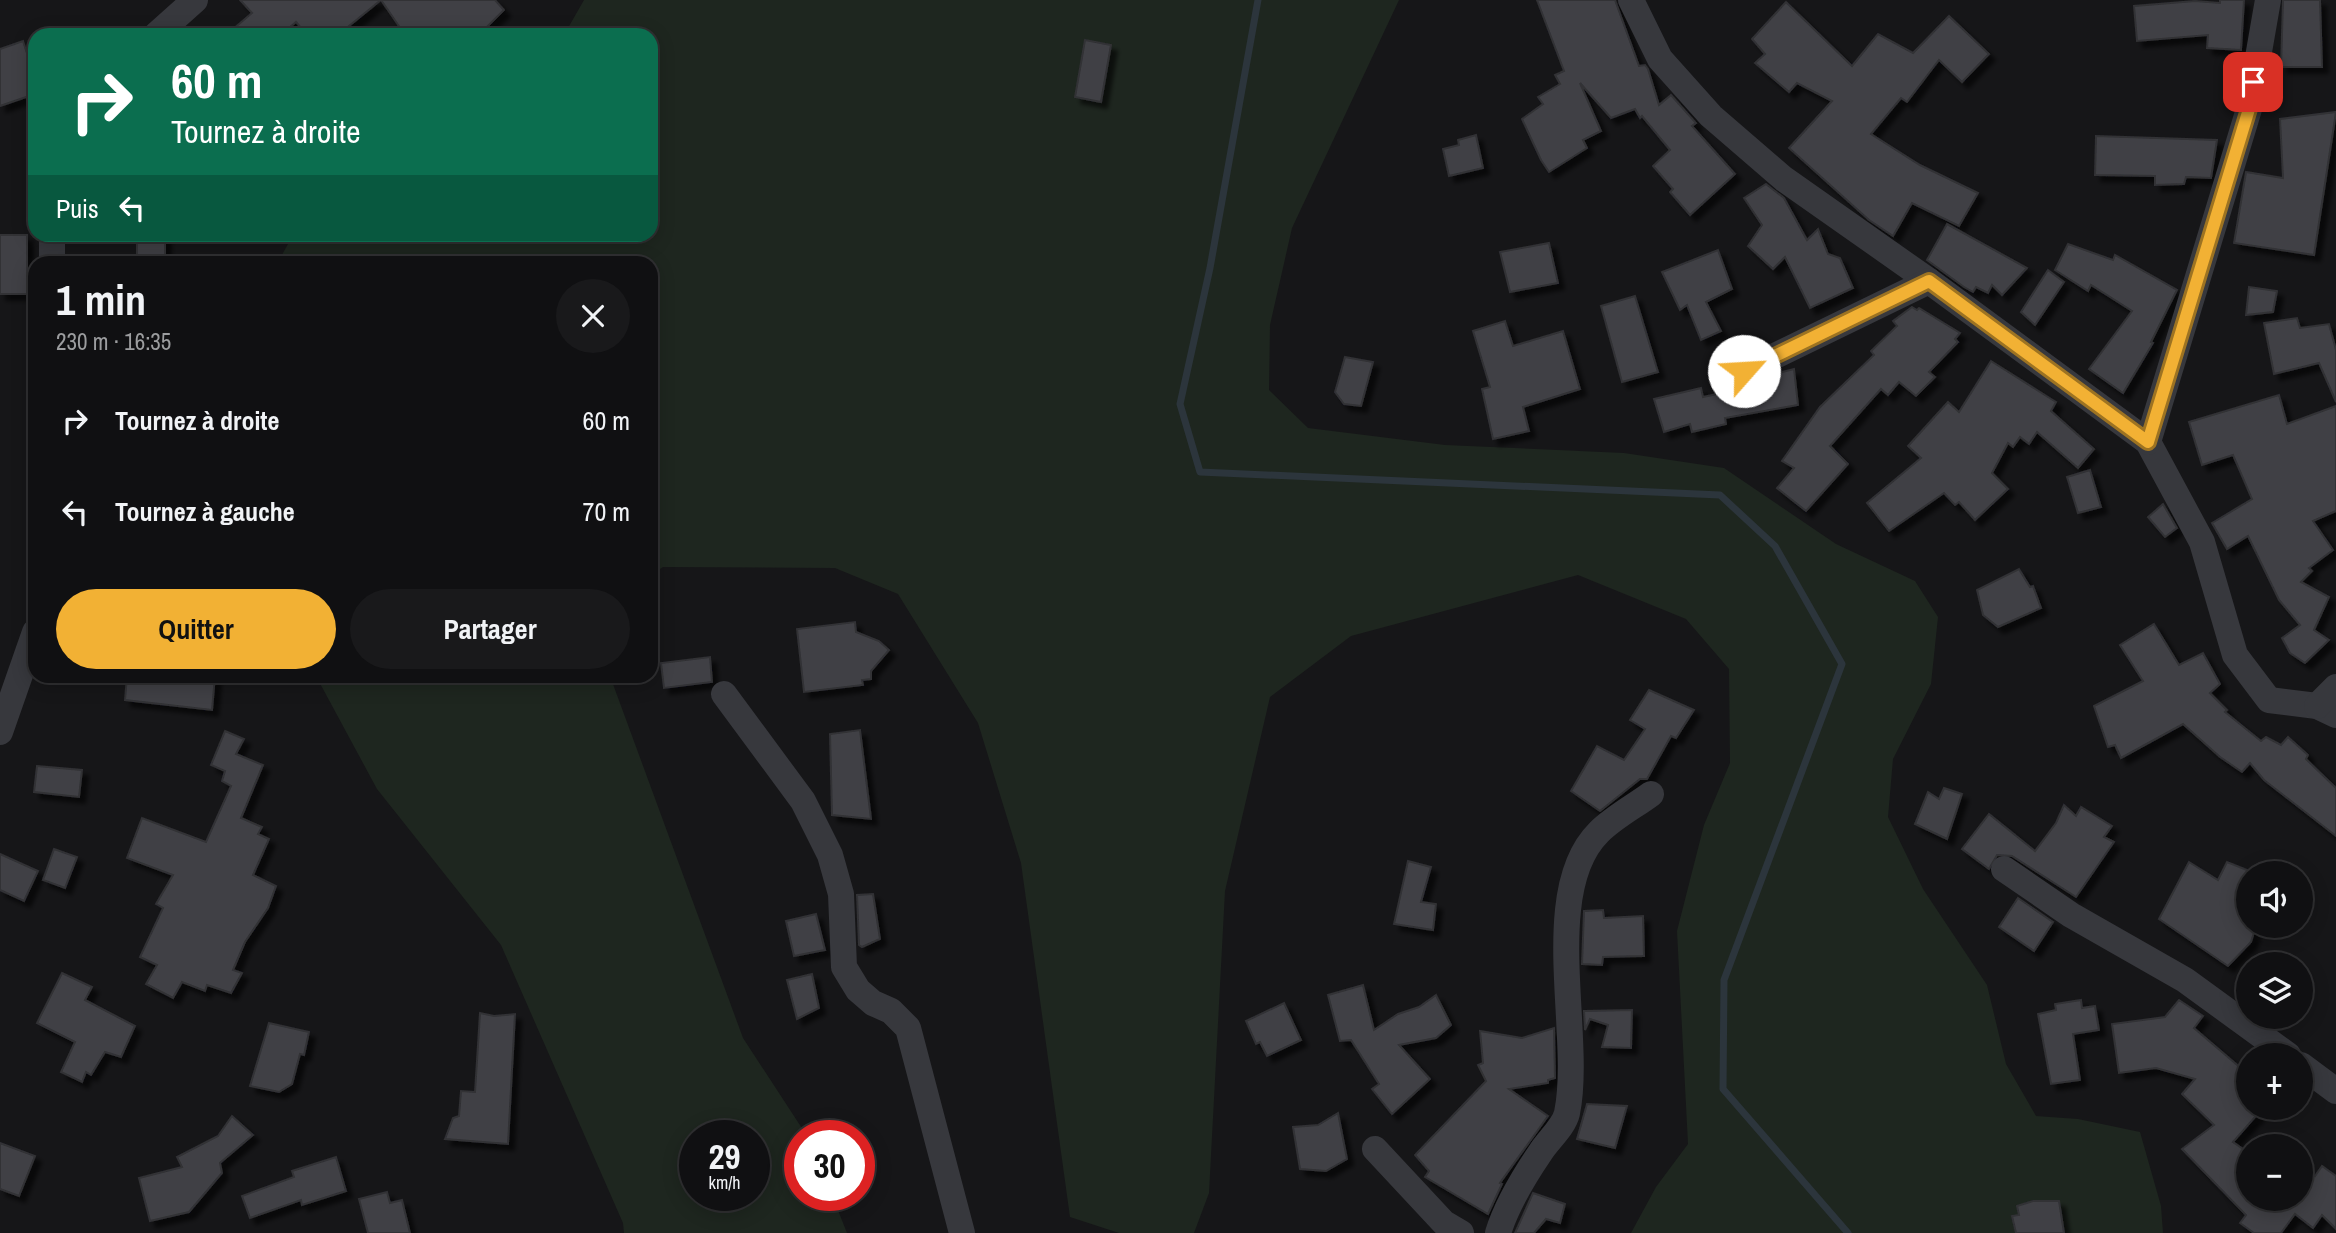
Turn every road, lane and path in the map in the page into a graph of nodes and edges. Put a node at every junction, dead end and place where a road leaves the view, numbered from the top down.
1 (195, 0) edge
2 (1631, 0) edge
3 (2268, 0) edge
4 (164, 28) edge
5 (1929, 281) junction
6 (1744, 371) dead end
7 (2148, 442) junction
8 (28, 652) edge
9 (2336, 687) edge
10 (724, 694) dead end
11 (2327, 710) edge
12 (0, 732) edge
13 (1651, 794) dead end
14 (2004, 869) dead end
15 (2271, 1043) edge
16 (2313, 1074) edge
17 (2336, 1091) edge
18 (1375, 1149) dead end
19 (962, 1233) edge
20 (1461, 1233) edge
21 (1498, 1233) edge

1 - 4 street
2 - 5 street
3 - 7 street
5 - 6 street
5 - 7 street
7 - 11 street
8 - 12 street
9 - 11 street
10 - 19 street
13 - 21 street
14 - 15 street
16 - 17 street
18 - 20 street

